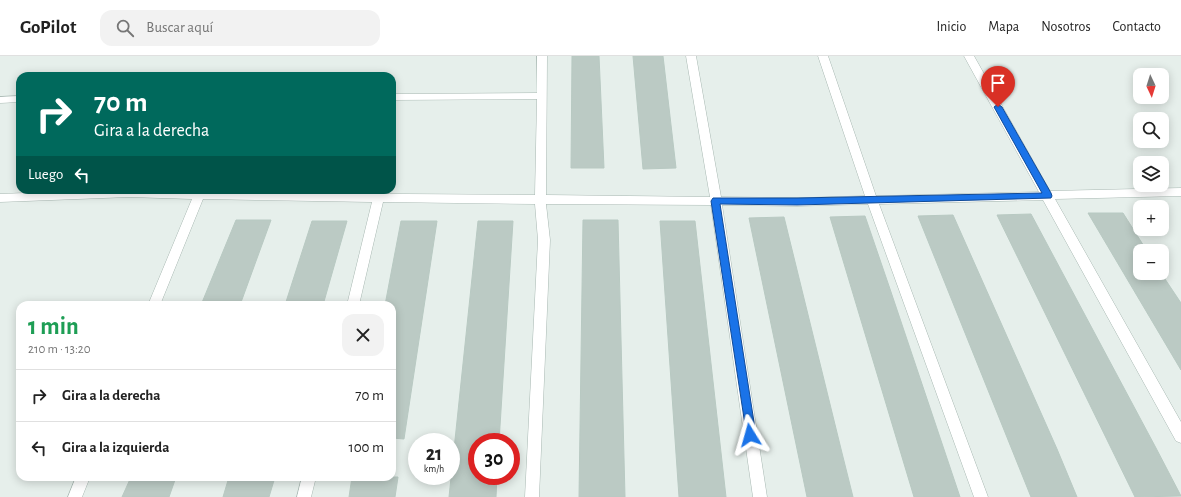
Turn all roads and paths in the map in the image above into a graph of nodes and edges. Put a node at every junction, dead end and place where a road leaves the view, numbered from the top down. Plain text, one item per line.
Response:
1 (542, 56) edge
2 (691, 56) edge
3 (823, 56) edge
4 (969, 56) edge
5 (396, 96) edge
6 (540, 96) junction
7 (16, 99) edge
8 (0, 100) edge
9 (1181, 192) edge
10 (103, 194) edge
11 (164, 194) edge
12 (199, 195) junction
13 (1048, 196) junction
14 (0, 198) edge
15 (380, 198) junction
16 (540, 199) junction
17 (872, 200) junction
18 (716, 201) junction
19 (156, 301) edge
20 (354, 301) edge
21 (1181, 436) edge
22 (81, 481) edge
23 (308, 481) edge
24 (75, 497) edge
25 (304, 497) edge
26 (532, 497) edge
27 (760, 497) edge
28 (981, 497) edge

1 - 6 street
2 - 18 street
3 - 17 street
4 - 13 street
5 - 6 street
6 - 16 street
7 - 8 street
9 - 13 street
10 - 14 street
11 - 12 street
12 - 15 street
12 - 19 street
13 - 17 street
13 - 21 street
15 - 16 street
15 - 20 street
16 - 18 street
16 - 26 street
17 - 18 street
17 - 28 street
18 - 27 street
22 - 24 street
23 - 25 street

